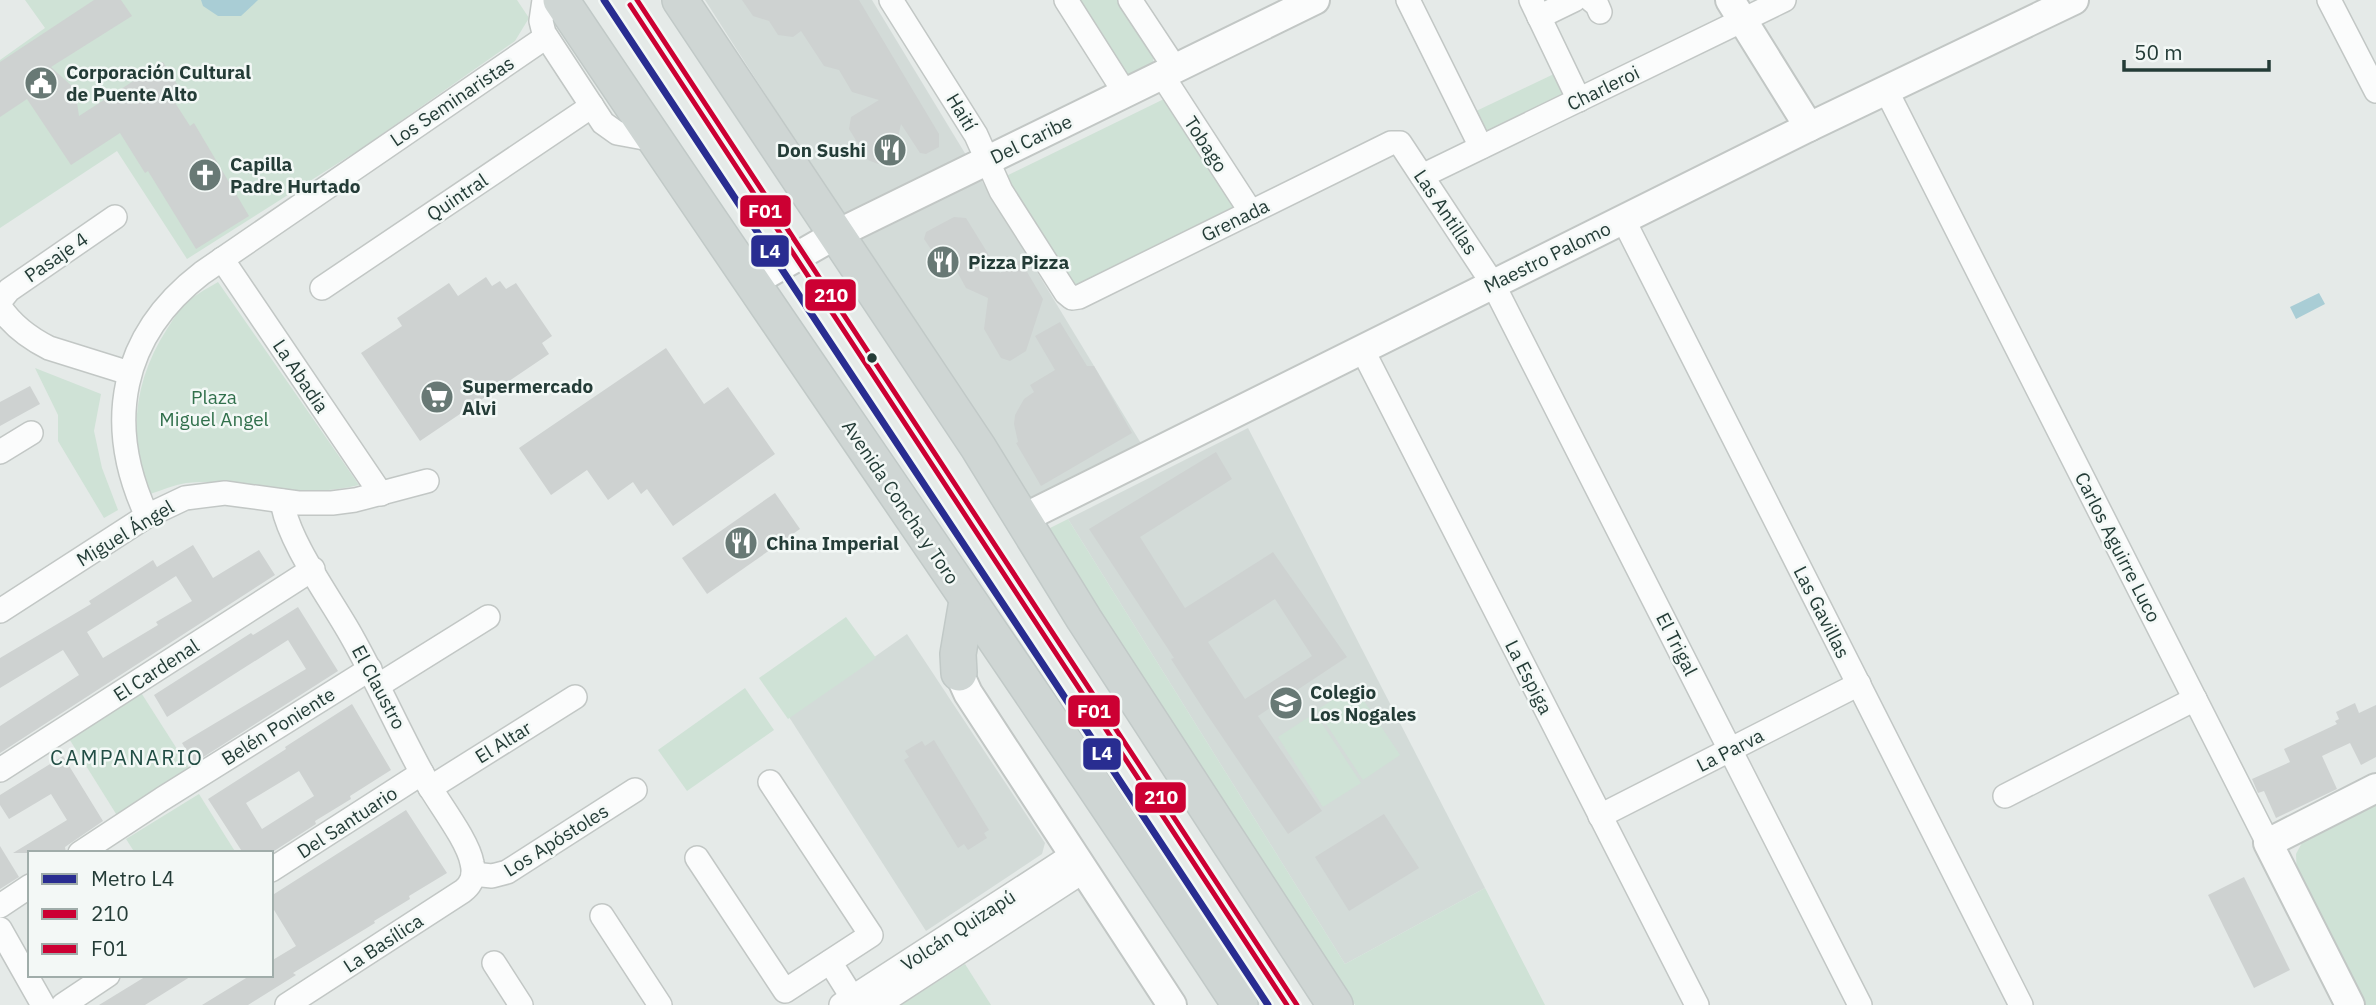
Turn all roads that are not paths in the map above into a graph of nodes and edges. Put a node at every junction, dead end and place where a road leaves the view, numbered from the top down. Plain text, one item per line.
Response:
1 (544, 0) edge
2 (561, 0) edge
3 (680, 0) edge
4 (891, 0) edge
5 (1066, 0) edge
6 (1130, 0) edge
7 (1315, 0) edge
8 (1408, 0) edge
9 (1574, 0) edge
10 (1784, 0) edge
11 (2074, 0) edge
12 (2329, 0) edge
13 (1535, 8) edge
14 (1736, 10) edge
15 (546, 37) junction
16 (1168, 72) junction
17 (1886, 90) junction
18 (2376, 91) edge
19 (1125, 93) junction
20 (1579, 100) junction
21 (592, 106) junction
22 (1809, 127) junction
23 (655, 141) junction
24 (1397, 142) joint
25 (1481, 147) junction
26 (986, 161) junction
27 (1422, 176) junction
28 (1251, 212) junction
29 (115, 217) dead end
30 (1623, 219) junction
31 (835, 235) junction
32 (222, 259) junction
33 (751, 283) junction
34 (1493, 284) junction
35 (322, 288) dead end
36 (1072, 298) joint
37 (0, 301) edge
38 (0, 307) edge
39 (1362, 349) junction
40 (130, 373) junction
41 (31, 433) dead end
42 (0, 452) edge
43 (427, 481) dead end
44 (381, 494) junction
45 (282, 500) junction
46 (147, 516) junction
47 (1022, 519) junction
48 (313, 569) junction
49 (967, 601) junction
50 (0, 611) edge
51 (488, 617) dead end
52 (959, 673) joint
53 (374, 677) junction
54 (1859, 684) junction
55 (575, 697) dead end
56 (2195, 699) junction
57 (1730, 750) junction
58 (0, 771) edge
59 (426, 781) junction
60 (770, 782) dead end
61 (2376, 788) edge
62 (635, 790) dead end
63 (2005, 796) dead end
64 (1600, 816) junction
65 (2268, 843) junction
66 (83, 851) edge
67 (697, 858) dead end
68 (1079, 862) junction
69 (273, 869) edge
70 (473, 874) junction
71 (28, 887) edge
72 (0, 906) edge
73 (602, 916) dead end
74 (0, 929) edge
75 (830, 962) junction
76 (494, 963) dead end
77 (105, 977) edge
78 (850, 1003) edge
79 (43, 1005) edge
80 (63, 1005) edge
81 (287, 1005) edge
82 (521, 1005) edge
83 (660, 1005) edge
84 (878, 1005) edge
85 (1172, 1005) edge
86 (1240, 1005) edge
87 (1335, 1005) edge
88 (1697, 1005) edge
89 (1860, 1005) edge
90 (2021, 1005) edge
91 (2350, 1005) edge

1 - 15 street
2 - 23 main road, Avenida Concha y Toro
3 - 31 main road
4 - 26 street, Haití
5 - 19 street
6 - 16 street, Tobago
7 - 16 street, Del Caribe
8 - 25 street
9 - 13 street
10 - 14 street, Charleroi
11 - 17 street, Maestro Palomo
12 - 18 street
13 - 20 street
14 - 20 street, Charleroi
14 - 22 street
15 - 21 street
15 - 32 street, Los Seminaristas
16 - 19 street, Del Caribe
16 - 28 street, Tobago
17 - 22 street, Maestro Palomo
17 - 56 street, Carlos Aguirre Luco
19 - 26 street, Del Caribe
20 - 25 street, Charleroi
21 - 23 street
21 - 35 street, Quintral
22 - 30 street, Maestro Palomo
23 - 33 main road, Avenida Concha y Toro
24 - 27 street, Las Antillas
24 - 28 street, Grenada
25 - 27 street, Charleroi
26 - 31 street, Del Caribe
26 - 36 street, Haití
27 - 34 street, Las Antillas
28 - 36 street, Grenada
29 - 37 street, Pasaje 4
30 - 34 street, Maestro Palomo
30 - 54 street, Las Gavillas
31 - 33 street, Del Caribe
31 - 47 main road
32 - 40 street, Los Seminaristas
32 - 44 street, La Abadia
33 - 49 main road, Avenida Concha y Toro
34 - 39 street, Maestro Palomo
34 - 57 street, El Trigal
38 - 40 street
39 - 47 street, Maestro Palomo
39 - 64 street, La Espiga
40 - 46 street, Los Seminaristas
41 - 42 street
43 - 44 street, Miguel Ángel
44 - 45 street, Miguel Ángel
45 - 46 street, Miguel Ángel
45 - 48 street, El Claustro
46 - 50 street, Miguel Ángel
47 - 87 main road
48 - 53 street, El Claustro
48 - 58 street, El Cardenal
49 - 52 main road
49 - 86 main road, Avenida Concha y Toro
51 - 53 street, Belén Poniente
52 - 68 street
53 - 59 street, El Claustro
53 - 66 street, Belén Poniente
54 - 57 street, La Parva
54 - 90 street, Las Gavillas
55 - 59 street, El Altar
56 - 63 street
56 - 65 street, Carlos Aguirre Luco
57 - 64 street, La Parva
57 - 89 street, El Trigal
59 - 69 street, Del Santuario
59 - 70 street, El Claustro
60 - 75 street
61 - 65 street
62 - 70 street, Los Apóstoles
64 - 88 street, La Espiga
65 - 91 street, Carlos Aguirre Luco
67 - 75 street
68 - 78 street, Volcán Quizapú
68 - 84 street, Volcán Quizapú
68 - 85 street
70 - 81 street, La Basílica
71 - 72 street
73 - 83 street
74 - 79 street
75 - 78 street
76 - 82 street
77 - 80 street

